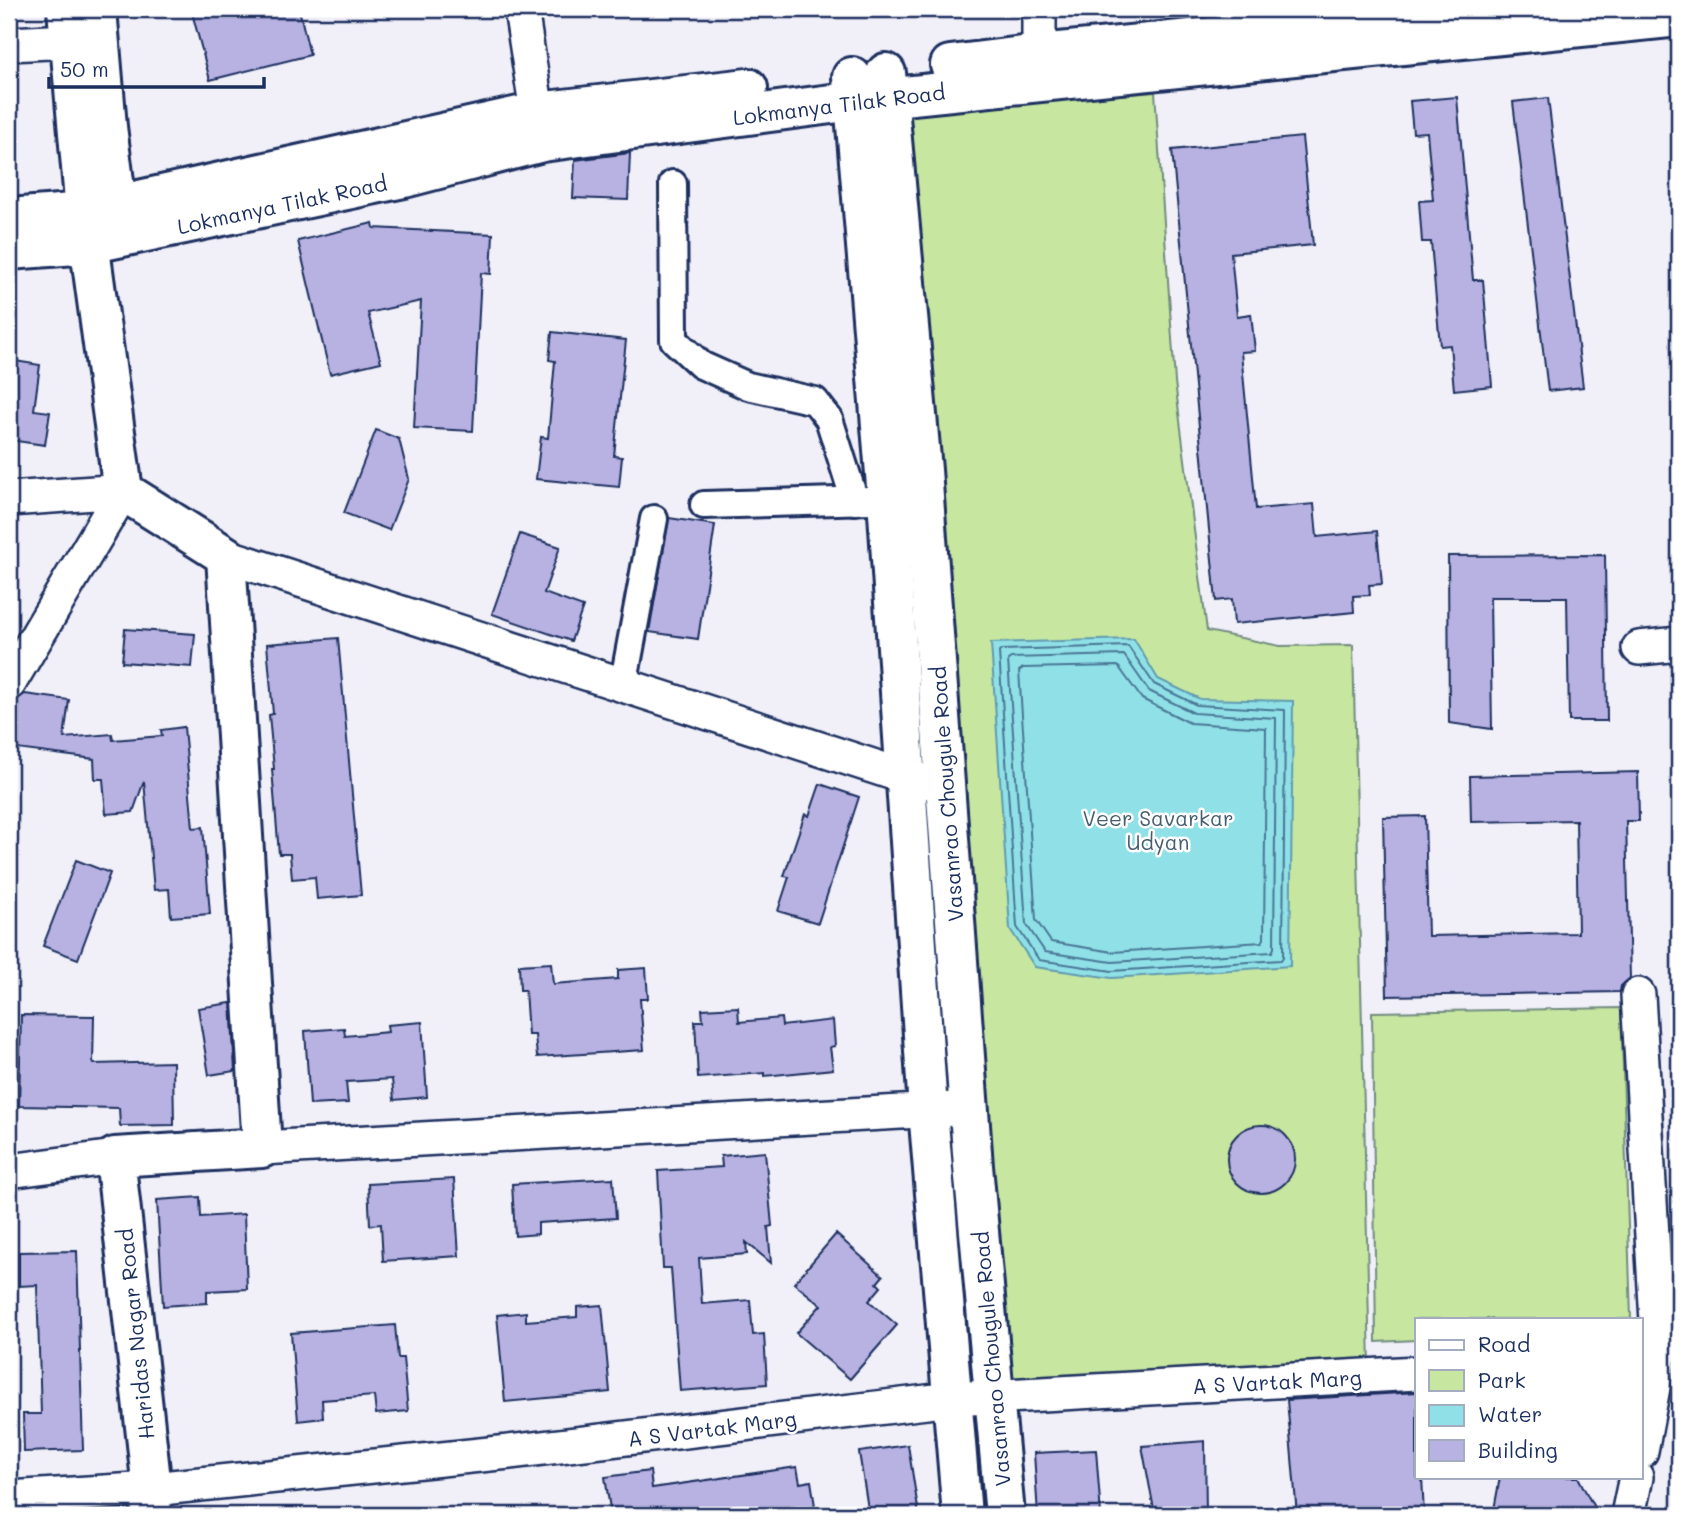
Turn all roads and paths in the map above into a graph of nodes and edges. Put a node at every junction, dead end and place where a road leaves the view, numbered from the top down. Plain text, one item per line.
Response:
1 (97, 9) edge
2 (521, 9) edge
3 (1040, 9) edge
4 (1472, 10) edge
5 (1679, 17) edge
6 (68, 25) edge
7 (9, 44) edge
8 (1039, 54) junction
9 (870, 87) junction
10 (539, 127) junction
11 (673, 184) dead end
12 (9, 218) edge
13 (97, 221) junction
14 (9, 250) edge
15 (122, 491) junction
16 (9, 499) edge
17 (871, 500) junction
18 (704, 505) dead end
19 (654, 519) dead end
20 (226, 556) junction
21 (1679, 644) edge
22 (1639, 648) dead end
23 (9, 683) edge
24 (623, 686) junction
25 (906, 776) junction
26 (946, 786) junction
27 (1638, 995) dead end
28 (969, 1108) junction
29 (928, 1110) junction
30 (261, 1147) junction
31 (115, 1157) junction
32 (9, 1171) edge
33 (1660, 1356) edge
34 (1415, 1373) edge
35 (994, 1397) junction
36 (952, 1399) junction
37 (1642, 1446) edge
38 (1636, 1478) edge
39 (9, 1498) edge
40 (153, 1508) edge
41 (962, 1515) edge
42 (1005, 1515) edge
43 (1628, 1515) edge

1 - 13 street
2 - 10 street
3 - 8 street
4 - 8 street, Lokmanya Tilak Road
5 - 9 street, Lokmanya Tilak Road
6 - 7 street
6 - 13 street
8 - 9 street, Lokmanya Tilak Road
9 - 10 street, Lokmanya Tilak Road
9 - 17 street, Vasanrao Chougule Road
9 - 26 street, Vasanrao Chougule Road
10 - 13 street, Lokmanya Tilak Road
11 - 17 street
12 - 13 street, Lokmanya Tilak Road
13 - 14 street, Lokmanya Tilak Road
13 - 15 street
15 - 16 street
15 - 20 street
15 - 23 street
17 - 18 street
17 - 25 street, Vasanrao Chougule Road
19 - 24 street
20 - 24 street
20 - 30 street
21 - 22 street
24 - 25 street
25 - 26 street
25 - 29 street, Vasanrao Chougule Road
26 - 28 street, Vasanrao Chougule Road
27 - 33 street
28 - 29 street
28 - 35 street, Vasanrao Chougule Road
29 - 30 street
29 - 36 street, Vasanrao Chougule Road
30 - 31 street
31 - 32 street
31 - 40 street, Haridas Nagar Road
33 - 37 street
34 - 35 street, A S Vartak Marg
35 - 36 street, A S Vartak Marg
35 - 42 street, Vasanrao Chougule Road
36 - 40 street, A S Vartak Marg
36 - 41 street, Vasanrao Chougule Road
38 - 43 street
39 - 40 street, A S Vartak Marg

